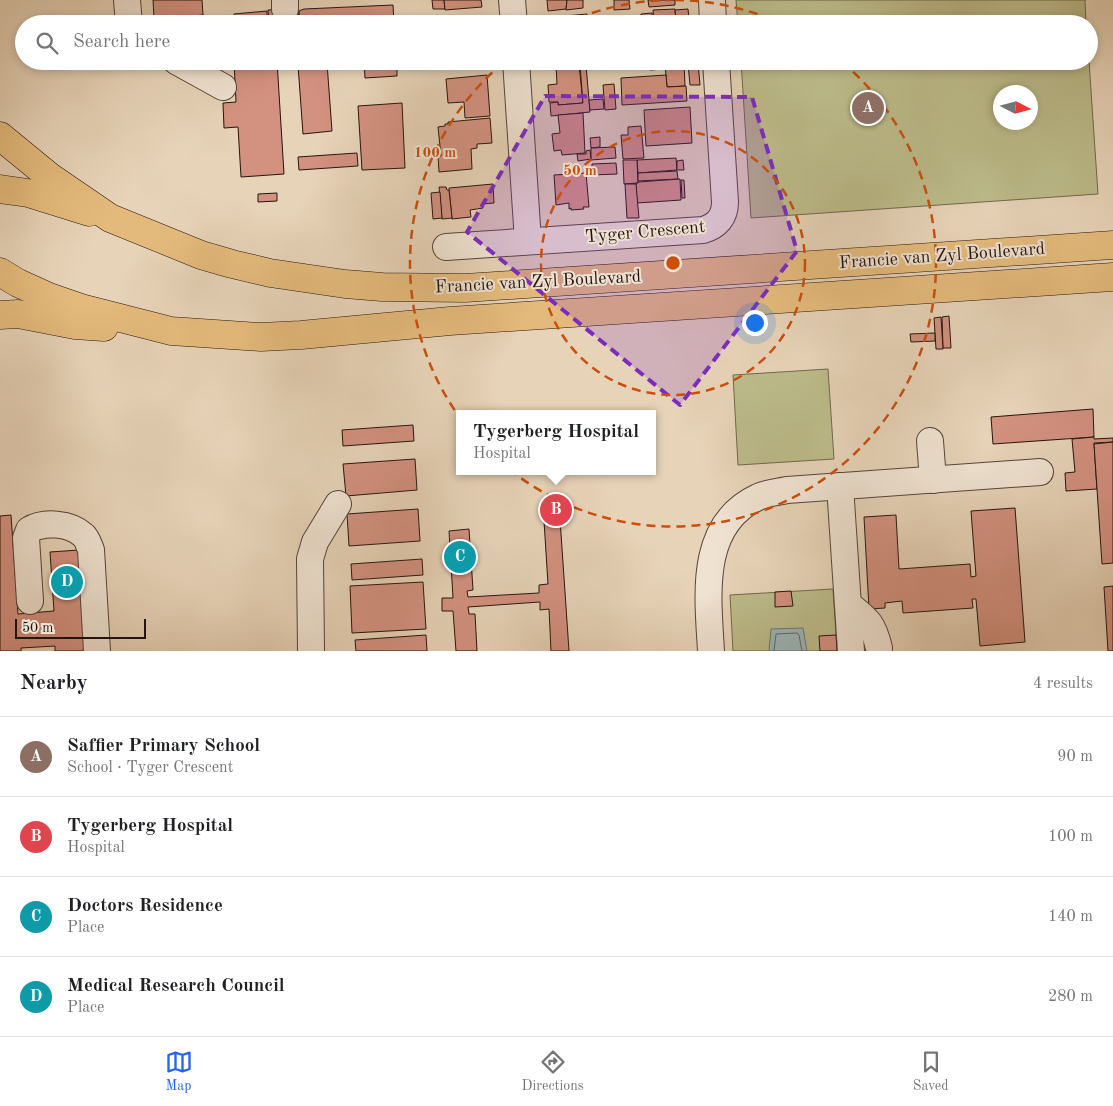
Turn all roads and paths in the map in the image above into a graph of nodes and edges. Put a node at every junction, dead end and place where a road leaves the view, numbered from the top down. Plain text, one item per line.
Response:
1 (127, 0) edge
2 (512, 0) edge
3 (712, 0) edge
4 (128, 15) edge
5 (513, 15) edge
6 (713, 15) edge
7 (192, 70) edge
8 (517, 70) edge
9 (717, 70) edge
10 (222, 87) dead end
11 (0, 136) edge
12 (0, 189) edge
13 (110, 218) junction
14 (528, 241) junction
15 (1113, 245) edge
16 (446, 247) dead end
17 (0, 272) edge
18 (1113, 277) edge
19 (0, 315) edge
20 (171, 331) junction
21 (930, 442) dead end
22 (1040, 472) dead end
23 (933, 480) junction
24 (840, 486) junction
25 (338, 504) dead end
26 (30, 601) dead end
27 (848, 604) junction
28 (879, 648) dead end
29 (97, 651) edge
30 (311, 651) edge
31 (711, 651) edge
32 (851, 651) edge

1 - 4 street
2 - 5 street
3 - 6 street
7 - 10 street
8 - 14 street
9 - 14 street, Tyger Crescent
11 - 13 main road, Francie van Zyl Boulevard
12 - 13 main road
13 - 15 main road, Francie van Zyl Boulevard
14 - 16 street, Tyger Crescent
17 - 20 main road, Francie van Zyl Boulevard
18 - 20 main road, Francie van Zyl Boulevard
19 - 20 main road
21 - 23 street
22 - 23 street
23 - 24 street
24 - 27 street
24 - 31 street
25 - 30 street
26 - 29 street
27 - 28 street
27 - 32 street

